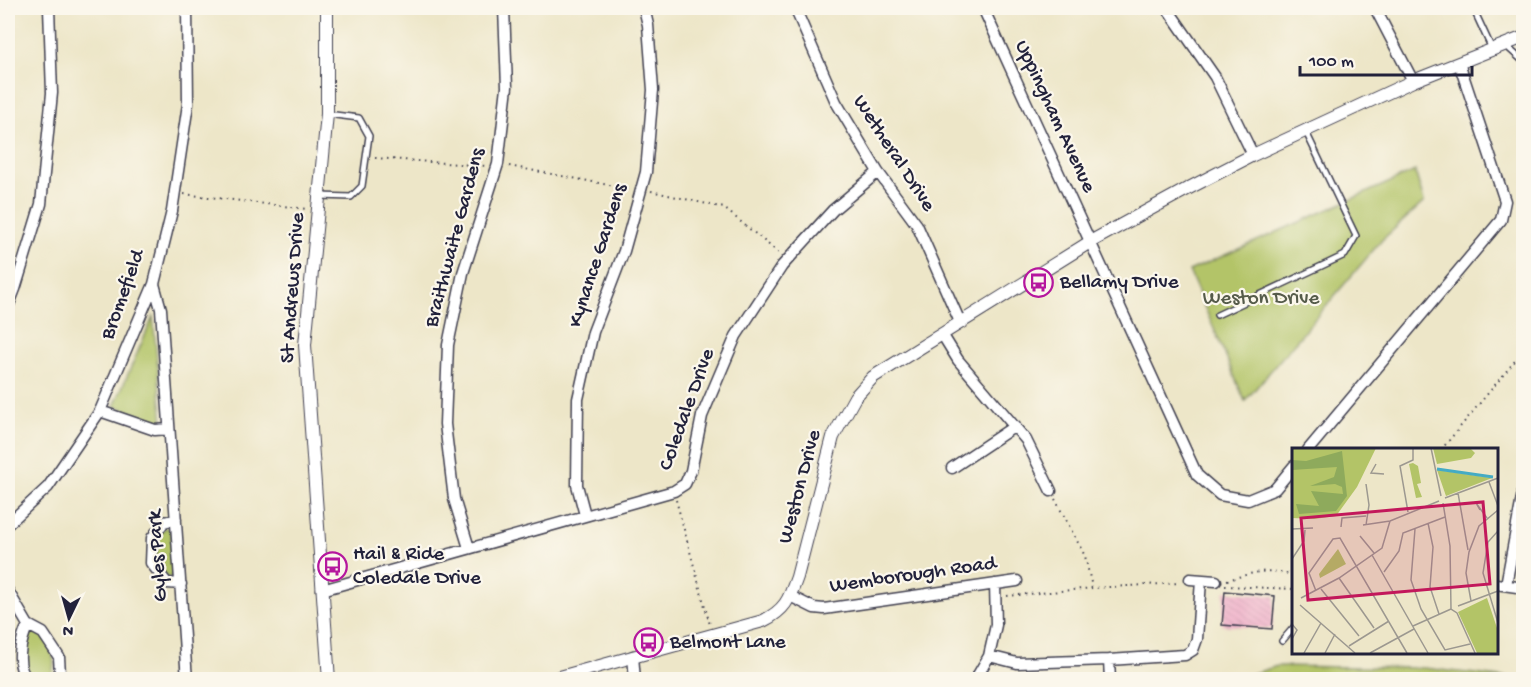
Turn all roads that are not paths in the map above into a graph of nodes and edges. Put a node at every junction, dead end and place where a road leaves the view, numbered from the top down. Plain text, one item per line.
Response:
1 (49, 8) edge
2 (187, 8) edge
3 (327, 8) edge
4 (504, 8) edge
5 (644, 8) edge
6 (795, 8) edge
7 (983, 8) edge
8 (1167, 8) edge
9 (1375, 8) edge
10 (1473, 8) edge
11 (1524, 37) edge
12 (1505, 45) junction
13 (1492, 49) junction
14 (1524, 62) edge
15 (1459, 63) junction
16 (1413, 81) junction
17 (327, 114) junction
18 (1305, 131) junction
19 (1254, 155) junction
20 (878, 172) junction
21 (320, 196) junction
22 (1090, 242) junction
23 (154, 284) junction
24 (8, 307) edge
25 (1217, 315) dead end
26 (960, 322) junction
27 (942, 334) junction
28 (99, 411) junction
29 (1015, 426) junction
30 (169, 429) junction
31 (1310, 448) edge
32 (952, 468) dead end
33 (1292, 468) edge
34 (1524, 487) edge
35 (1051, 491) road end
36 (585, 515) junction
37 (177, 519) junction
38 (8, 524) edge
39 (469, 548) junction
40 (1017, 581) dead end
41 (181, 584) junction
42 (995, 584) junction
43 (1218, 584) road end
44 (1501, 584) edge
45 (1524, 588) edge
46 (322, 590) junction
47 (8, 591) edge
48 (790, 596) junction
49 (28, 625) junction
50 (1292, 629) edge
51 (1282, 641) dead end
52 (633, 656) junction
53 (989, 656) junction
54 (1109, 660) junction
55 (28, 680) edge
56 (57, 680) edge
57 (187, 680) edge
58 (329, 680) edge
59 (549, 680) edge
60 (635, 680) edge
61 (975, 680) edge
62 (1110, 680) edge

1 - 24 street
2 - 23 street, Bromefield
3 - 17 street, St Andrews Drive
4 - 39 street, Braithwaite Gardens
5 - 36 street, Kynance Gardens
6 - 20 street, Wetheral Drive
7 - 22 street, Uppingham Avenue
8 - 19 street
9 - 16 street
10 - 13 lane
11 - 12 street, Weston Drive
12 - 13 street, Weston Drive
12 - 14 lane
13 - 15 street, Weston Drive
15 - 16 street, Weston Drive
15 - 31 street
16 - 18 street, Weston Drive
17 - 21 street, St Andrews Drive
17 - 21 lane
18 - 19 street, Weston Drive
18 - 25 lane
19 - 22 street, Weston Drive
20 - 26 street, Wetheral Drive
20 - 36 street, Coledale Drive
21 - 46 street, St Andrews Drive
22 - 26 street, Weston Drive
22 - 33 street
23 - 28 street, Bromefield
23 - 30 street, Gyles Park
26 - 27 street, Weston Drive
27 - 29 street
27 - 48 street, Weston Drive
28 - 30 street
28 - 38 street, Bromefield
29 - 32 street
29 - 35 street
30 - 37 street, Gyles Park
34 - 44 street
36 - 39 street, Coledale Drive
37 - 41 street, Gyles Park
37 - 41 street
39 - 46 street, Coledale Drive
40 - 42 street, Wemborough Road
41 - 57 street, Gyles Park
42 - 48 street, Wemborough Road
42 - 53 street
43 - 54 street
44 - 45 street
46 - 58 street, St Andrews Drive
47 - 49 street
48 - 52 street
49 - 55 street
49 - 56 street
50 - 51 lane
52 - 59 street
52 - 60 street
53 - 54 street
53 - 61 street
54 - 62 street

